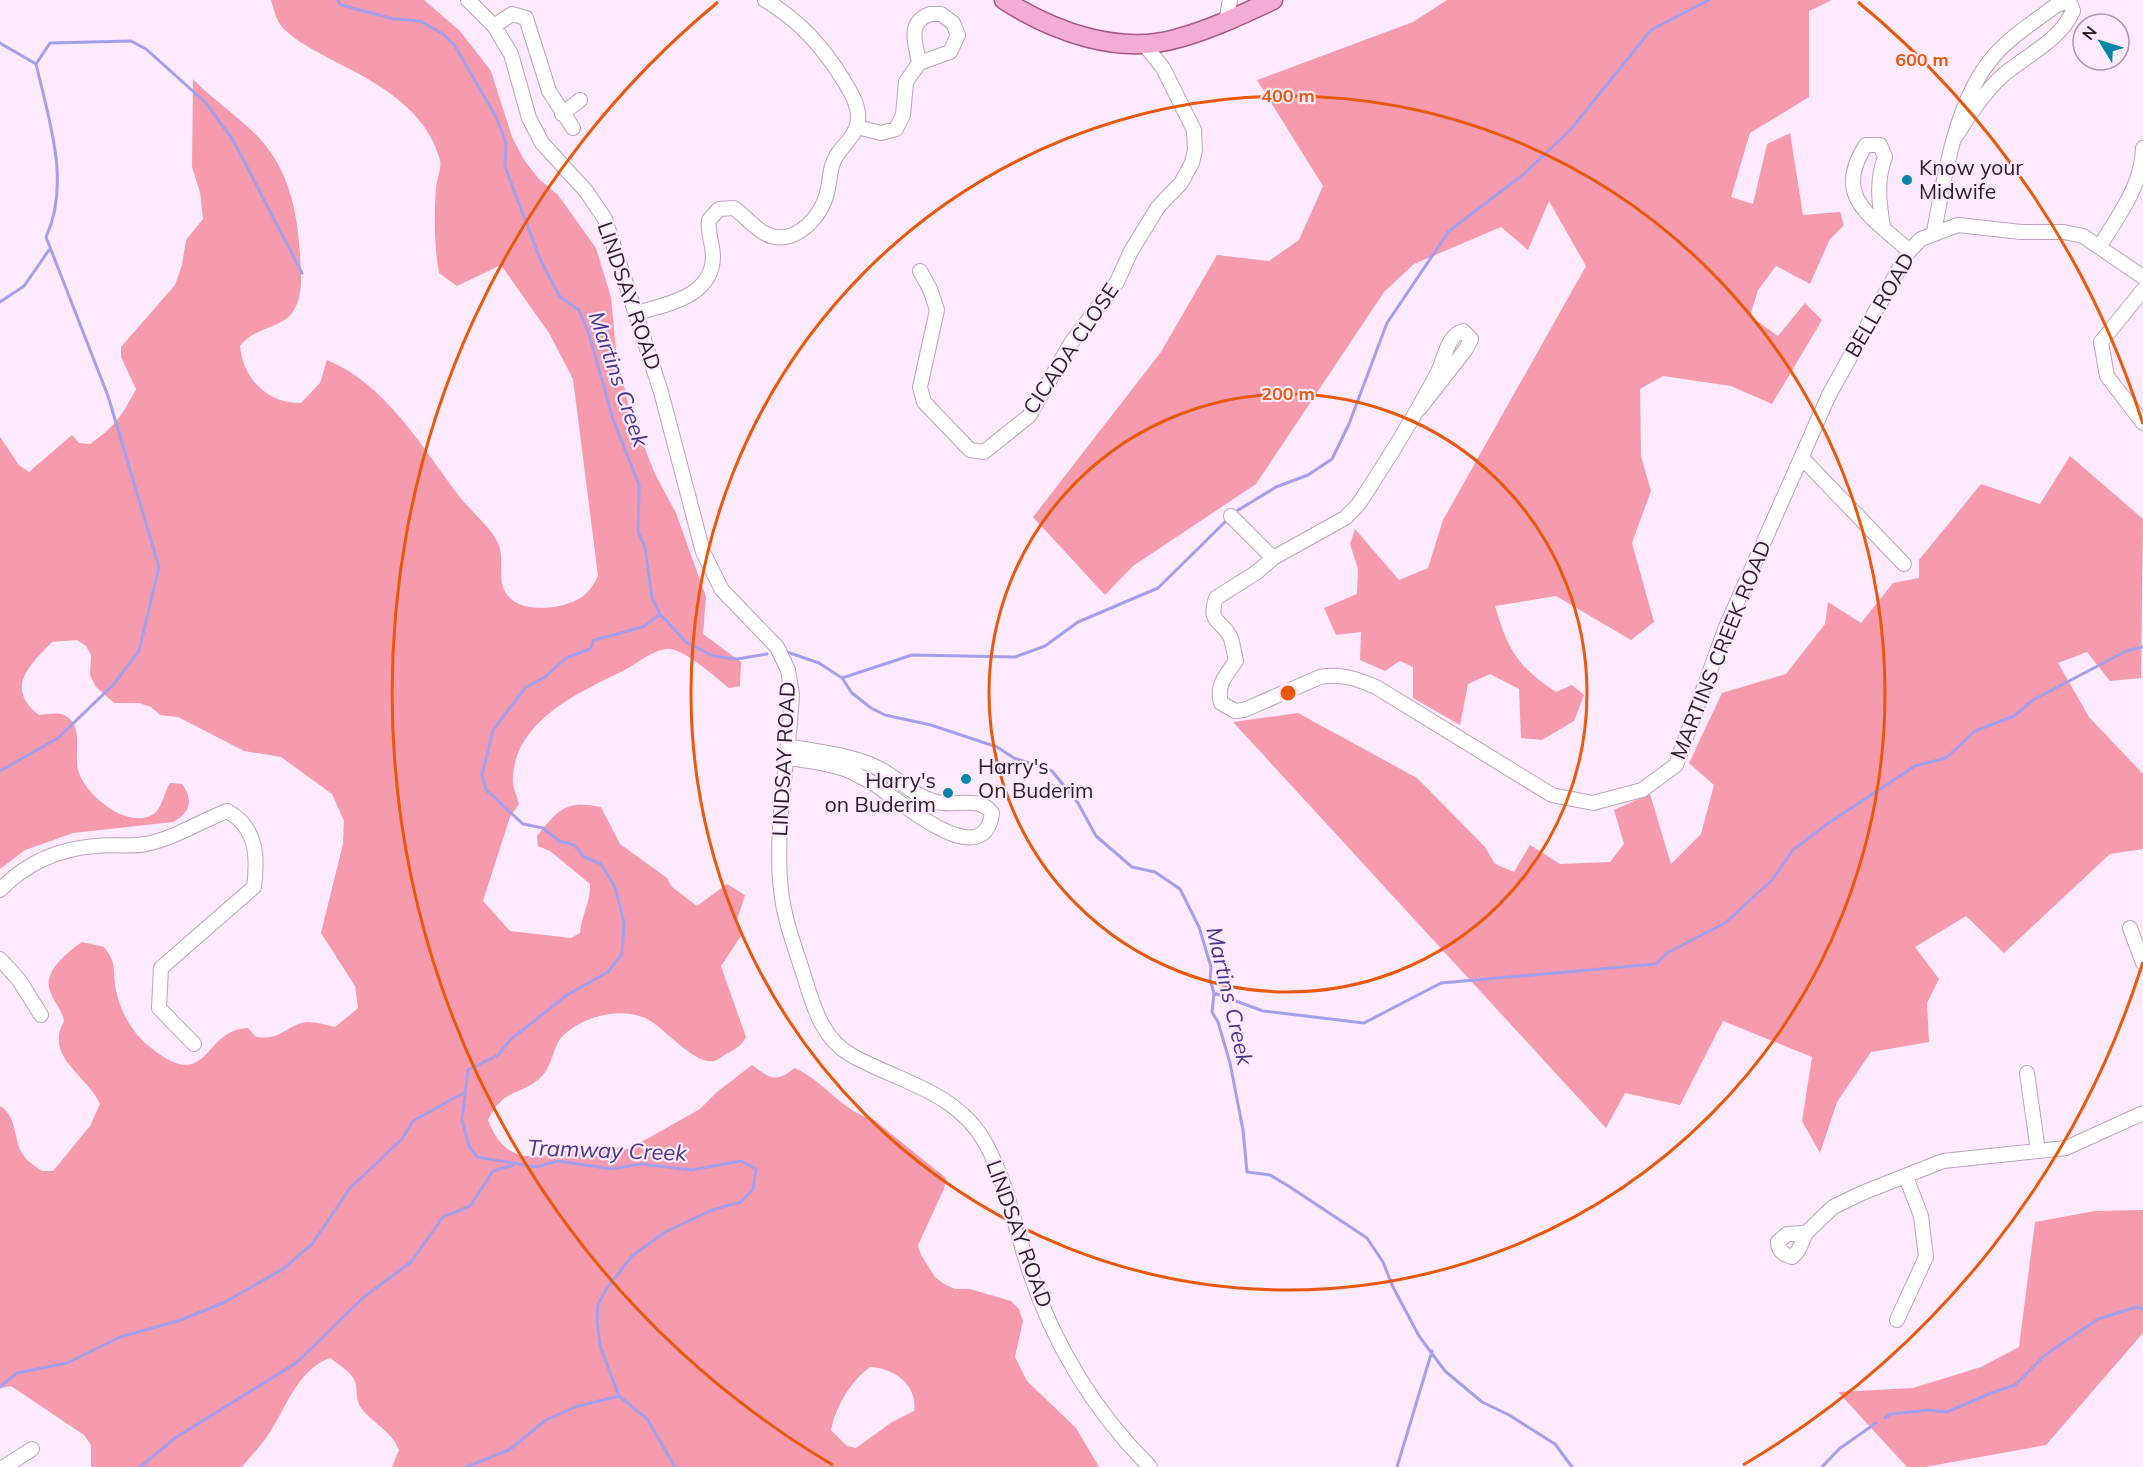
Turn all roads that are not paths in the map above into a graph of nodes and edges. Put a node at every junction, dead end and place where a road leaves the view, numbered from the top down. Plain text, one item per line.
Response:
1 (468, 0) edge
2 (765, 0) edge
3 (1004, 0) edge
4 (1230, 0) edge
5 (1265, 1) edge
6 (1226, 21) junction
7 (494, 26) junction
8 (1169, 41) junction
9 (1144, 44) junction
10 (919, 63) dead end
11 (1163, 68) junction
12 (580, 100) dead end
13 (562, 114) junction
14 (857, 127) junction
15 (573, 128) dead end
16 (1956, 136) junction
17 (2143, 148) edge
18 (1883, 227) junction
19 (1934, 232) junction
20 (2100, 246) junction
21 (1909, 250) junction
22 (920, 271) dead end
23 (2143, 277) edge
24 (2143, 290) edge
25 (637, 314) junction
26 (1420, 408) junction
27 (2143, 423) edge
28 (1802, 458) junction
29 (1231, 516) dead end
30 (1273, 558) junction
31 (1904, 564) dead end
32 (789, 752) junction
33 (0, 890) edge
34 (2130, 928) dead end
35 (0, 959) edge
36 (2143, 963) edge
37 (41, 1015) dead end
38 (194, 1044) dead end
39 (2027, 1072) dead end
40 (2143, 1113) edge
41 (2038, 1151) junction
42 (1906, 1177) junction
43 (1806, 1233) dead end
44 (1897, 1320) dead end
45 (32, 1449) dead end
46 (4, 1467) edge
47 (1150, 1467) edge

1 - 7 street, LINDSAY ROAD
2 - 14 street
3 - 9 main road
4 - 6 street
5 - 6 main road
6 - 8 main road
7 - 13 street
7 - 25 street, LINDSAY ROAD
8 - 9 main road
8 - 11 street
9 - 11 street, CICADA CLOSE
10 - 14 street
11 - 22 street, CICADA CLOSE
12 - 13 street
13 - 15 street
14 - 25 street
16 - 16 street
16 - 19 street
17 - 20 street
18 - 18 street
18 - 21 street
19 - 20 street, BELL ROAD
19 - 21 street, BELL ROAD
20 - 23 street, BELL ROAD
21 - 28 street, BELL ROAD
24 - 27 street
25 - 32 street, LINDSAY ROAD
26 - 26 street, MARTINS CREEK ROAD
26 - 30 street, MARTINS CREEK ROAD
28 - 30 street, MARTINS CREEK ROAD
28 - 31 street
29 - 30 street
32 - 32 street
32 - 47 street, LINDSAY ROAD
33 - 38 street
34 - 36 street
35 - 37 street
39 - 41 street
40 - 41 street
41 - 42 street
42 - 43 street
42 - 44 street
45 - 46 street

